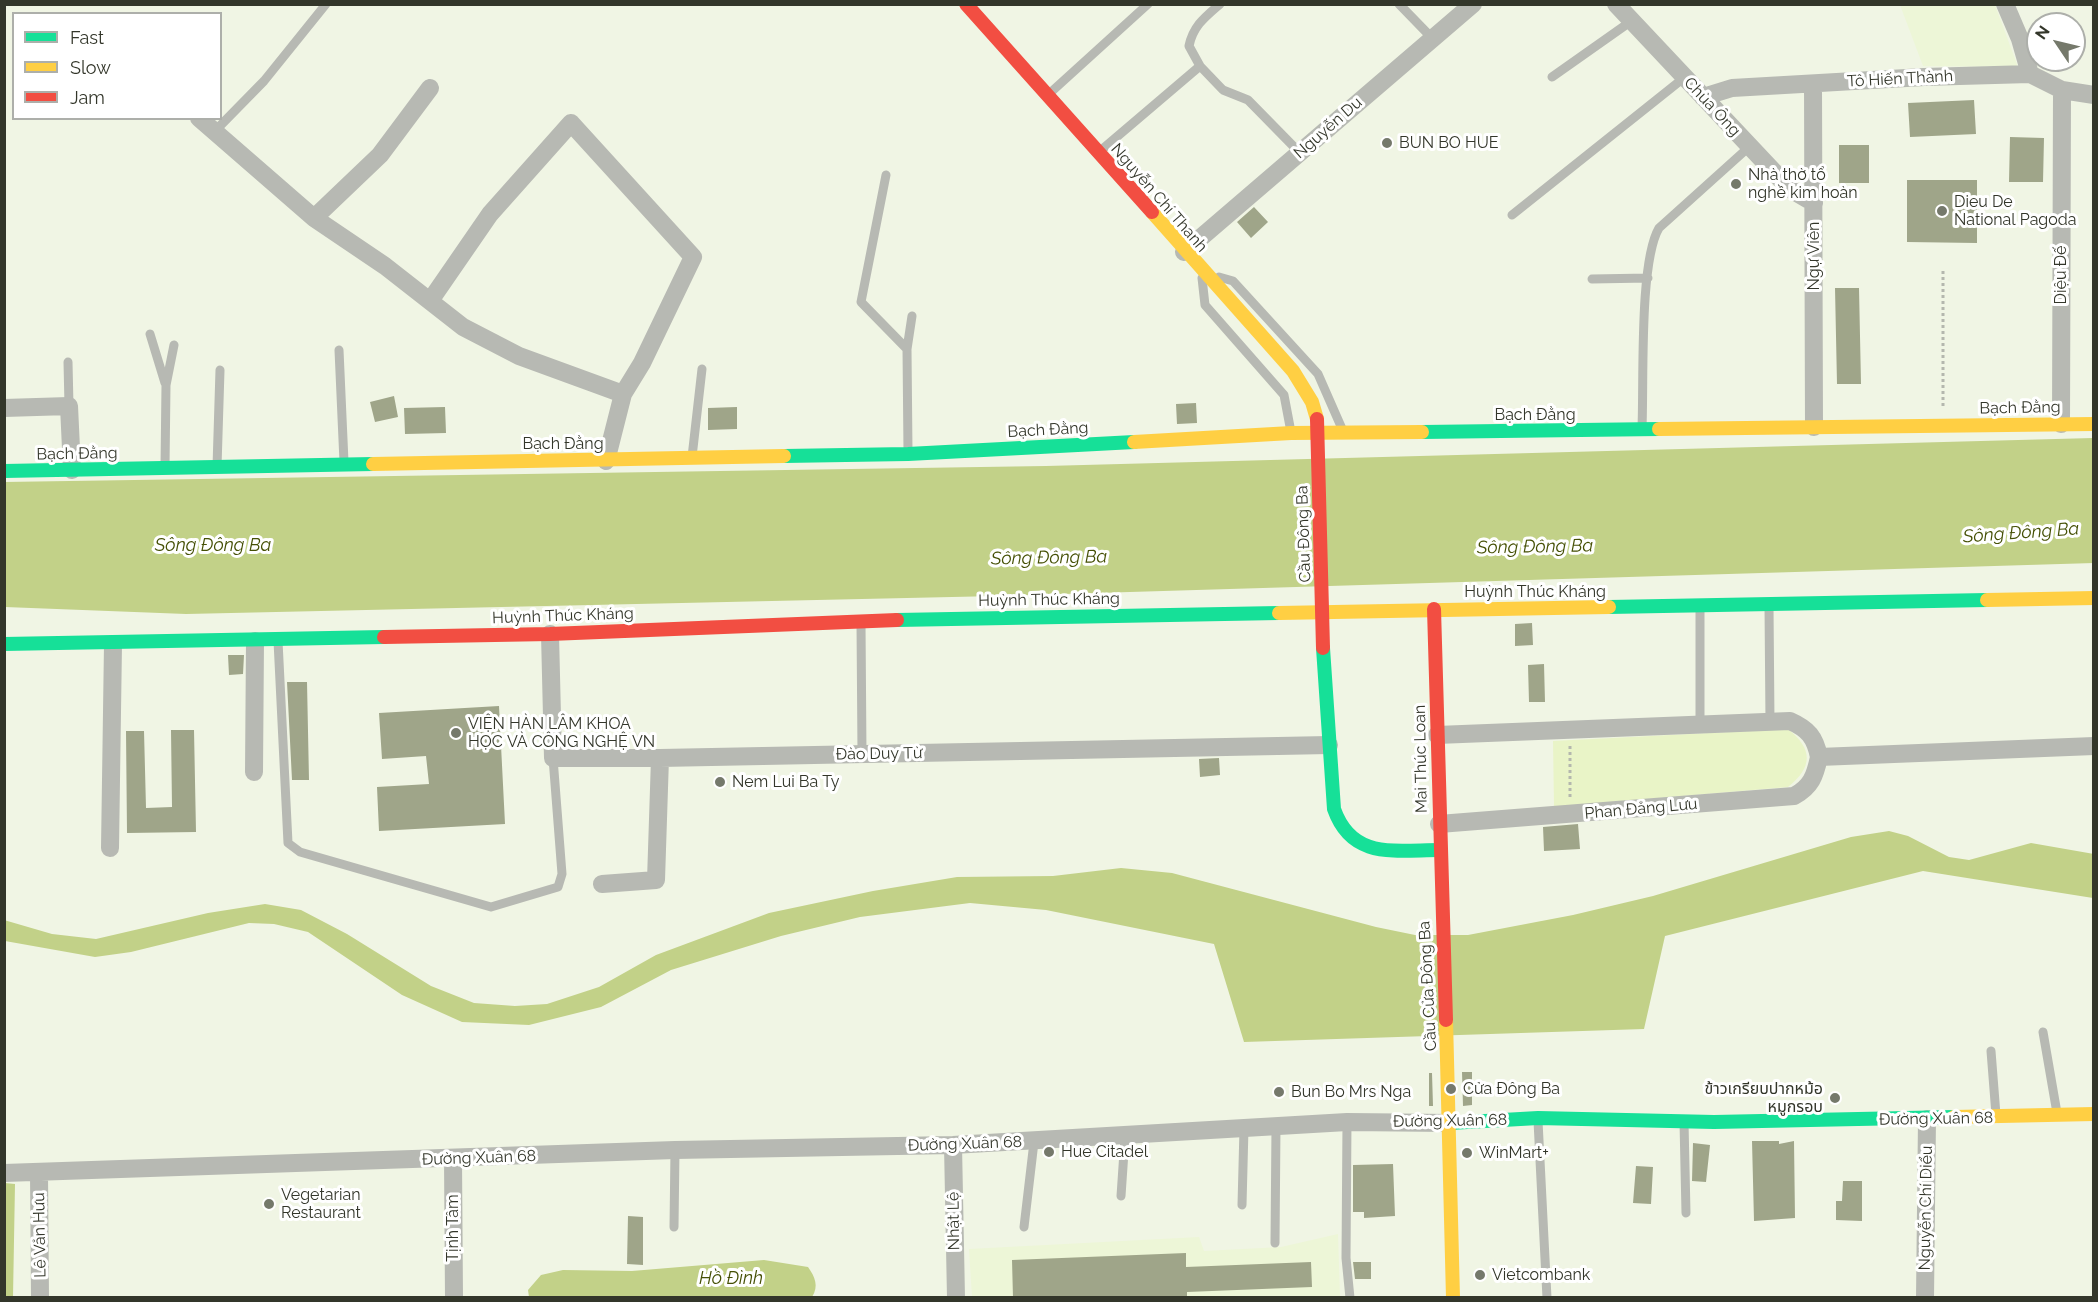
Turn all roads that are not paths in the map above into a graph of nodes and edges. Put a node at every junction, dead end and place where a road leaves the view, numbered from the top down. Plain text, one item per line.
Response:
1 (326, 4) edge
2 (966, 4) edge
3 (1148, 4) edge
4 (1220, 4) edge
5 (1399, 4) edge
6 (1473, 4) edge
7 (2005, 4) edge
8 (1624, 10) edge
9 (1433, 39) junction
10 (1200, 66) junction
11 (2030, 74) junction
12 (1552, 77) dead end
13 (1684, 77) junction
14 (1813, 85) junction
15 (430, 88) dead end
16 (2062, 90) junction
17 (2094, 95) edge
18 (1047, 96) junction
19 (1704, 97) junction
20 (201, 120) edge
21 (213, 132) junction
22 (1749, 147) junction
23 (1300, 153) junction
24 (1097, 154) junction
25 (886, 176) dead end
26 (1814, 203) junction
27 (1512, 215) dead end
28 (314, 218) junction
29 (1184, 252) junction
30 (1201, 271) junction
31 (1648, 278) junction
32 (1592, 279) dead end
33 (430, 301) junction
34 (912, 316) dead end
35 (150, 334) dead end
36 (174, 345) dead end
37 (907, 349) junction
38 (339, 350) dead end
39 (68, 362) dead end
40 (702, 369) dead end
41 (220, 370) dead end
42 (166, 385) junction
43 (623, 394) junction
44 (69, 406) junction
45 (4, 408) edge
46 (1317, 419) joint
47 (2061, 424) junction
48 (2094, 424) edge
49 (1814, 428) junction
50 (1642, 431) junction
51 (1291, 433) junction
52 (1344, 433) junction
53 (908, 454) junction
54 (606, 460) junction
55 (691, 460) junction
56 (344, 465) junction
57 (217, 467) junction
58 (165, 469) junction
59 (72, 470) junction
60 (4, 471) edge
61 (2094, 598) edge
62 (1769, 606) junction
63 (1700, 607) junction
64 (1434, 609) junction
65 (861, 621) junction
66 (550, 634) junction
67 (278, 640) junction
68 (255, 641) junction
69 (4, 644) edge
70 (113, 644) junction
71 (1770, 722) junction
72 (1700, 724) junction
73 (1437, 735) junction
74 (1329, 745) junction
75 (2094, 746) edge
76 (862, 754) junction
77 (1819, 757) junction
78 (554, 758) junction
79 (660, 758) junction
80 (254, 772) dead end
81 (1439, 824) junction
82 (110, 848) dead end
83 (1440, 850) junction
84 (602, 884) dead end
85 (1440, 909) joint
86 (2043, 1032) dead end
87 (1991, 1051) dead end
88 (2094, 1114) edge
89 (2058, 1116) junction
90 (1538, 1118) junction
91 (1997, 1118) junction
92 (1927, 1119) junction
93 (1347, 1122) junction
94 (1684, 1122) junction
95 (1450, 1123) junction
96 (1276, 1126) junction
97 (1244, 1128) junction
98 (1125, 1137) junction
99 (1034, 1142) junction
100 (953, 1145) junction
101 (675, 1150) junction
102 (453, 1159) junction
103 (10, 1173) edge
104 (39, 1173) junction
105 (1121, 1196) dead end
106 (1242, 1205) dead end
107 (1686, 1213) dead end
108 (674, 1227) dead end
109 (1024, 1227) dead end
110 (1275, 1244) dead end
111 (40, 1298) edge
112 (454, 1298) edge
113 (956, 1298) edge
114 (1350, 1298) edge
115 (1453, 1298) edge
116 (1547, 1298) edge
117 (1925, 1298) edge

1 - 21 lane
2 - 18 street, Nguyễn Chí Thanh
3 - 18 lane
4 - 10 lane
5 - 9 lane
6 - 9 street, Nguyễn Du
7 - 11 street
8 - 12 lane
8 - 13 street, Chùa Ông
9 - 23 street, Nguyễn Du
10 - 23 lane
10 - 24 lane
11 - 14 street, Tô Hiến Thành
11 - 16 street, Tô Hiến Thành
13 - 19 street, Chùa Ông
13 - 27 lane
14 - 19 street, Tô Hiến Thành
14 - 26 street, Ngự Viên
15 - 28 street
16 - 17 street, Tô Hiến Thành
16 - 47 street, Diệu Đế
18 - 24 street, Nguyễn Chí Thanh
19 - 22 street, Chùa Ông
20 - 21 street
21 - 28 street
22 - 26 street, Chùa Ông
22 - 31 lane
23 - 29 street, Nguyễn Du
24 - 29 street, Nguyễn Chí Thanh
25 - 37 lane
26 - 49 street, Ngự Viên
28 - 33 street
29 - 30 street, Nguyễn Chí Thanh
30 - 46 street, Nguyễn Chí Thanh
30 - 51 lane
30 - 52 lane
31 - 32 lane
31 - 50 lane
33 - 43 street
33 - 43 street
34 - 37 lane
35 - 42 lane
36 - 42 lane
37 - 53 lane
38 - 56 lane
39 - 44 lane
40 - 55 lane
41 - 57 lane
42 - 58 lane
43 - 54 street
44 - 45 street
44 - 59 street
46 - 74 street, Cầu Đông Ba, bridge
47 - 48 street, Bạch Đằng
47 - 49 street, Bạch Đằng
49 - 50 street, Bạch Đằng
50 - 52 street, Bạch Đằng
51 - 52 street, Bạch Đằng
51 - 53 street, Bạch Đằng
53 - 55 street, Bạch Đằng
54 - 55 street, Bạch Đằng
54 - 56 street, Bạch Đằng
56 - 57 street, Bạch Đằng
57 - 58 street, Bạch Đằng
58 - 59 street, Bạch Đằng
59 - 60 street, Bạch Đằng
61 - 62 street, Huỳnh Thúc Kháng
62 - 63 street, Huỳnh Thúc Kháng
62 - 71 lane
63 - 64 street, Huỳnh Thúc Kháng
63 - 72 lane
64 - 65 street, Huỳnh Thúc Kháng
64 - 73 street, Mai Thúc Loan
65 - 66 street, Huỳnh Thúc Kháng
65 - 76 lane
66 - 67 street, Huỳnh Thúc Kháng
66 - 78 street
67 - 68 street, Huỳnh Thúc Kháng
67 - 78 lane
68 - 70 street, Huỳnh Thúc Kháng
68 - 80 street
69 - 70 street, Huỳnh Thúc Kháng
70 - 82 street
71 - 72 street
71 - 77 street
72 - 73 street
73 - 81 street, Mai Thúc Loan
74 - 76 street, Đào Duy Từ
74 - 83 street
75 - 77 street
76 - 79 street, Đào Duy Từ
77 - 81 street, Phan Đăng Lưu
78 - 79 street, Đào Duy Từ
79 - 84 street
81 - 83 street, Mai Thúc Loan
83 - 85 street, Mai Thúc Loan
85 - 95 street, Cầu Cửa Đông Ba
86 - 89 lane
87 - 91 lane
88 - 89 street, Đường Xuân 68
89 - 91 street, Đường Xuân 68
90 - 94 street, Đường Xuân 68
90 - 95 street, Đường Xuân 68
90 - 116 lane
91 - 92 street, Đường Xuân 68
92 - 94 street, Đường Xuân 68
92 - 117 street, Nguyễn Chí Diểu
93 - 95 street, Đường Xuân 68
93 - 96 street, Đường Xuân 68
93 - 114 lane
94 - 107 lane
95 - 115 street
96 - 97 street, Đường Xuân 68
96 - 110 lane
97 - 98 street, Đường Xuân 68
97 - 106 lane
98 - 99 street, Đường Xuân 68
98 - 105 lane
99 - 100 street, Đường Xuân 68
99 - 109 lane
100 - 101 street, Đường Xuân 68
100 - 113 street, Nhật Lệ
101 - 102 street, Đường Xuân 68
101 - 108 lane
102 - 104 street, Đường Xuân 68
102 - 112 street, Tịnh Tâm
103 - 104 street, Đường Xuân 68
104 - 111 street, Lê Văn Hưu

